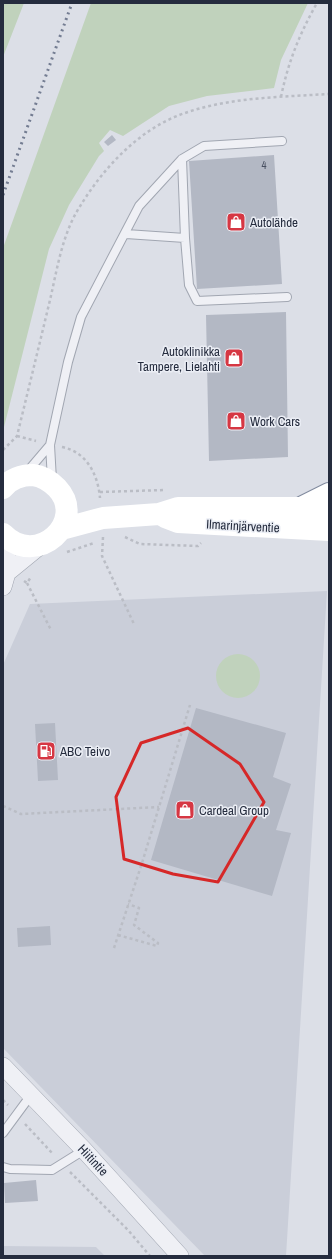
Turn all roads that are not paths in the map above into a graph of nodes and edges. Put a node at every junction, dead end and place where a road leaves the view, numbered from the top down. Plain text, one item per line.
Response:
1 (282, 141) dead end
2 (182, 159) junction
3 (126, 234) junction
4 (185, 238) junction
5 (287, 297) dead end
6 (50, 445) junction
7 (24, 476) junction
8 (52, 483) junction
9 (3, 488) edge
10 (329, 494) edge
11 (65, 501) junction
12 (303, 507) junction
13 (329, 508) edge
14 (159, 514) junction
15 (103, 518) junction
16 (62, 529) junction
17 (329, 530) edge
18 (5, 536) edge
19 (40, 546) junction
20 (5, 580) edge
21 (3, 1066) edge
22 (31, 1095) junction
23 (3, 1133) edge
24 (84, 1150) junction
25 (3, 1167) edge
26 (180, 1256) edge

1 - 2 lane
2 - 3 lane
2 - 4 lane
3 - 4 lane
3 - 6 lane
4 - 5 lane
6 - 7 lane
6 - 8 lane
7 - 8 main road
7 - 9 main road
8 - 11 main road
10 - 12 main road
11 - 15 main road, Ilmarinjärventie
11 - 16 main road
12 - 13 main road, Ilmarinjärventie
12 - 14 main road, Ilmarinjärventie
14 - 15 main road, Ilmarinjärventie
14 - 17 main road, Ilmarinjärventie
15 - 16 main road, Ilmarinjärventie
16 - 19 main road
18 - 19 main road
18 - 20 street
19 - 20 street
21 - 22 street, Hiitintie
22 - 23 lane
22 - 24 street, Hiitintie
24 - 25 lane
24 - 26 street, Hiitintie

